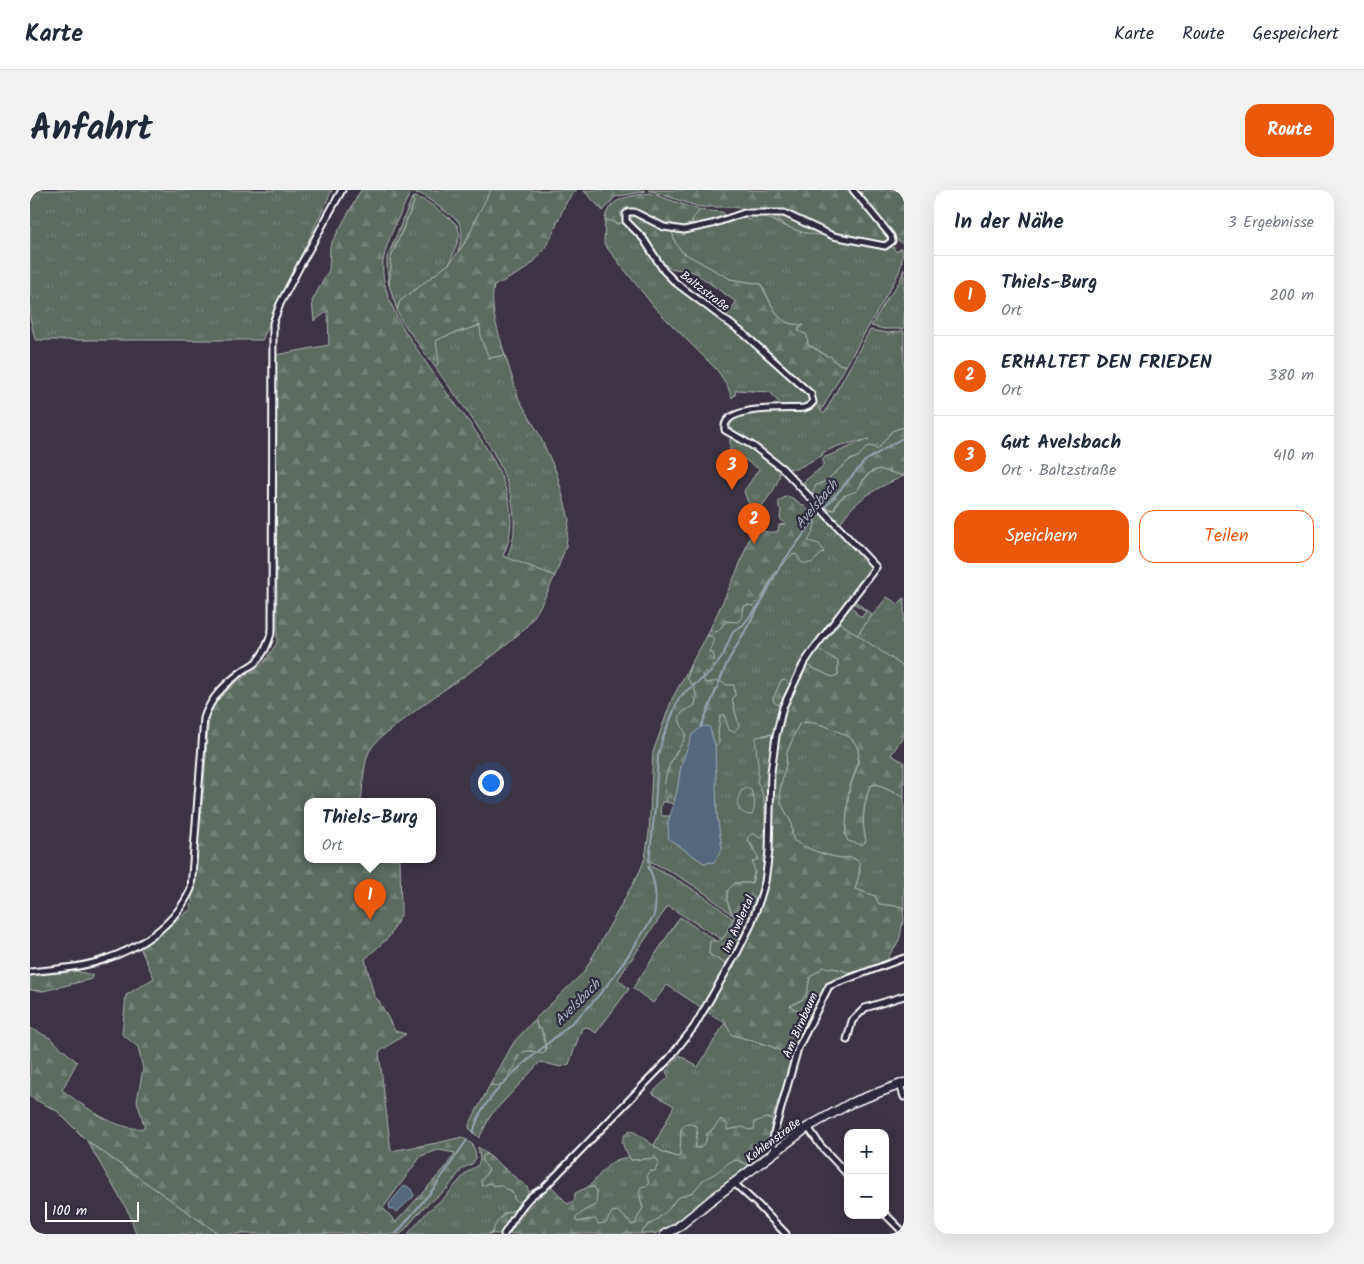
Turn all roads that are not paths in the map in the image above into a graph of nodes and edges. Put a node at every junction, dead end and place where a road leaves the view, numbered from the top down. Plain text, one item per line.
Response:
1 (342, 190) edge
2 (853, 190) edge
3 (876, 567) joint
4 (904, 958) edge
5 (30, 972) edge
6 (904, 996) edge
7 (847, 1040) dead end
8 (902, 1083) edge
9 (904, 1097) edge
10 (808, 1127) junction
11 (775, 1151) junction
12 (847, 1174) edge
13 (734, 1183) junction
14 (889, 1218) edge
15 (904, 1233) edge
16 (504, 1234) edge
17 (666, 1234) edge
18 (786, 1234) edge

1 - 5 street
2 - 3 street, Baltzstraße
3 - 16 street, Im Avelertal
4 - 11 street, Am Birnbaum
6 - 7 street
8 - 9 street
8 - 10 main road, Kohlenstraße
10 - 11 main road, Kohlenstraße
10 - 12 street
11 - 13 main road, Kohlenstraße
13 - 17 main road, Kohlenstraße
13 - 18 street
14 - 15 street

